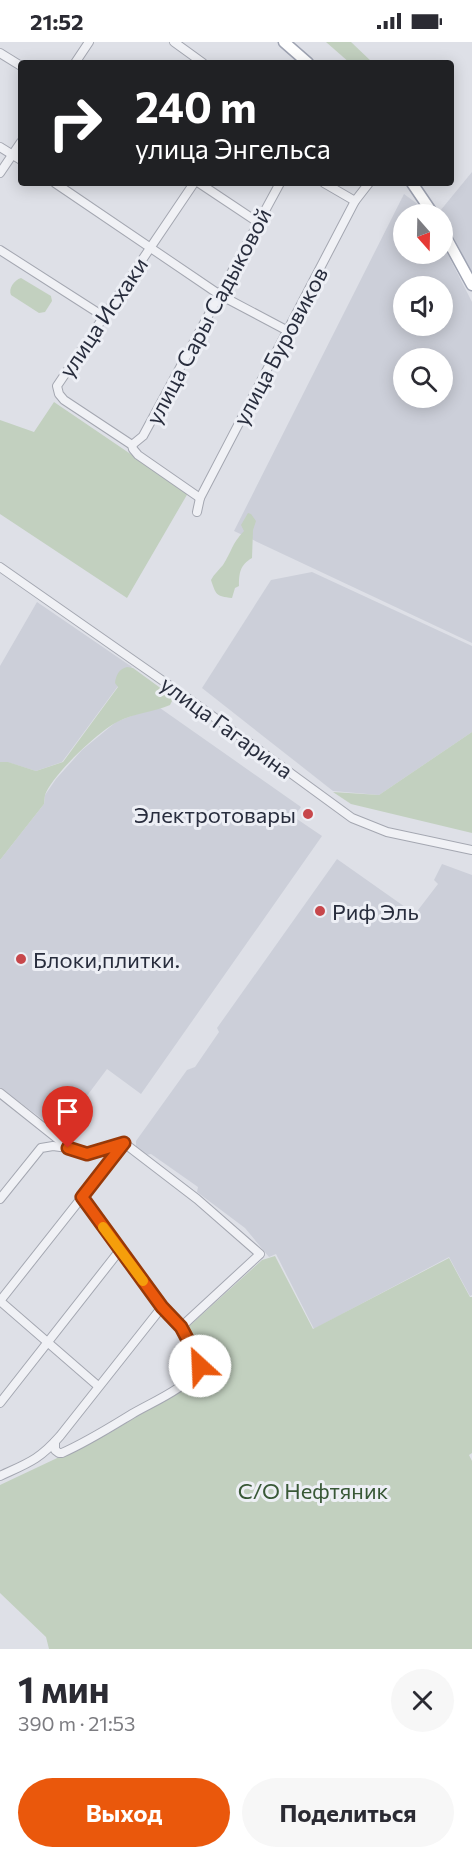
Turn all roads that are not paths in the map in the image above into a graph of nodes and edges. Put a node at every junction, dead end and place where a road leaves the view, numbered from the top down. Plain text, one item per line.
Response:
1 (89, 42) edge
2 (174, 42) edge
3 (284, 42) edge
4 (0, 53) edge
5 (77, 60) edge
6 (200, 60) edge
7 (305, 60) edge
8 (18, 64) edge
9 (18, 146) edge
10 (0, 147) edge
11 (13, 154) junction
12 (18, 158) edge
13 (0, 173) edge
14 (59, 186) edge
15 (192, 186) edge
16 (204, 186) edge
17 (278, 186) edge
18 (329, 186) edge
19 (367, 186) edge
20 (414, 186) edge
21 (356, 201) junction
22 (426, 204) edge
23 (259, 223) junction
24 (150, 247) junction
25 (0, 250) edge
26 (453, 250) edge
27 (472, 285) edge
28 (220, 295) junction
29 (103, 316) junction
30 (288, 331) junction
31 (132, 445) junction
32 (200, 498) junction
33 (197, 512) dead end
34 (0, 567) edge
35 (472, 850) edge
36 (0, 1093) edge
37 (124, 1143) junction
38 (68, 1148) junction
39 (82, 1197) junction
40 (0, 1199) edge
41 (120, 1250) junction
42 (0, 1301) edge
43 (162, 1307) junction
44 (181, 1327) junction
45 (48, 1341) junction
46 (98, 1386) junction
47 (0, 1403) edge
48 (55, 1442) junction
49 (0, 1476) edge

1 - 5 street
2 - 6 street
3 - 7 main road
4 - 8 street
9 - 11 street
10 - 11 street
11 - 12 street
11 - 13 street
14 - 24 street
15 - 24 street, улица Исхаки
16 - 23 street
17 - 23 street, улица Сары Садыковой
18 - 21 street
19 - 21 street, улица Буровиков
20 - 22 main road
21 - 30 street, улица Буровиков
23 - 28 street, улица Сары Садыковой
24 - 28 street
24 - 29 street, улица Исхаки
25 - 29 street
26 - 27 main road
28 - 30 street
28 - 31 street, улица Сары Садыковой
29 - 31 street, улица Исхаки
30 - 32 street, улица Буровиков
31 - 32 street, улица Исхаки
32 - 33 street, улица Буровиков
34 - 35 street, улица Гагарина
36 - 38 street
37 - 38 street
37 - 39 street
37 - 44 street
38 - 40 street
39 - 41 street
39 - 42 street
41 - 43 street
41 - 45 street
42 - 45 street
43 - 44 street
43 - 46 street
44 - 48 street
45 - 46 street
45 - 47 street
46 - 48 street
48 - 49 street

